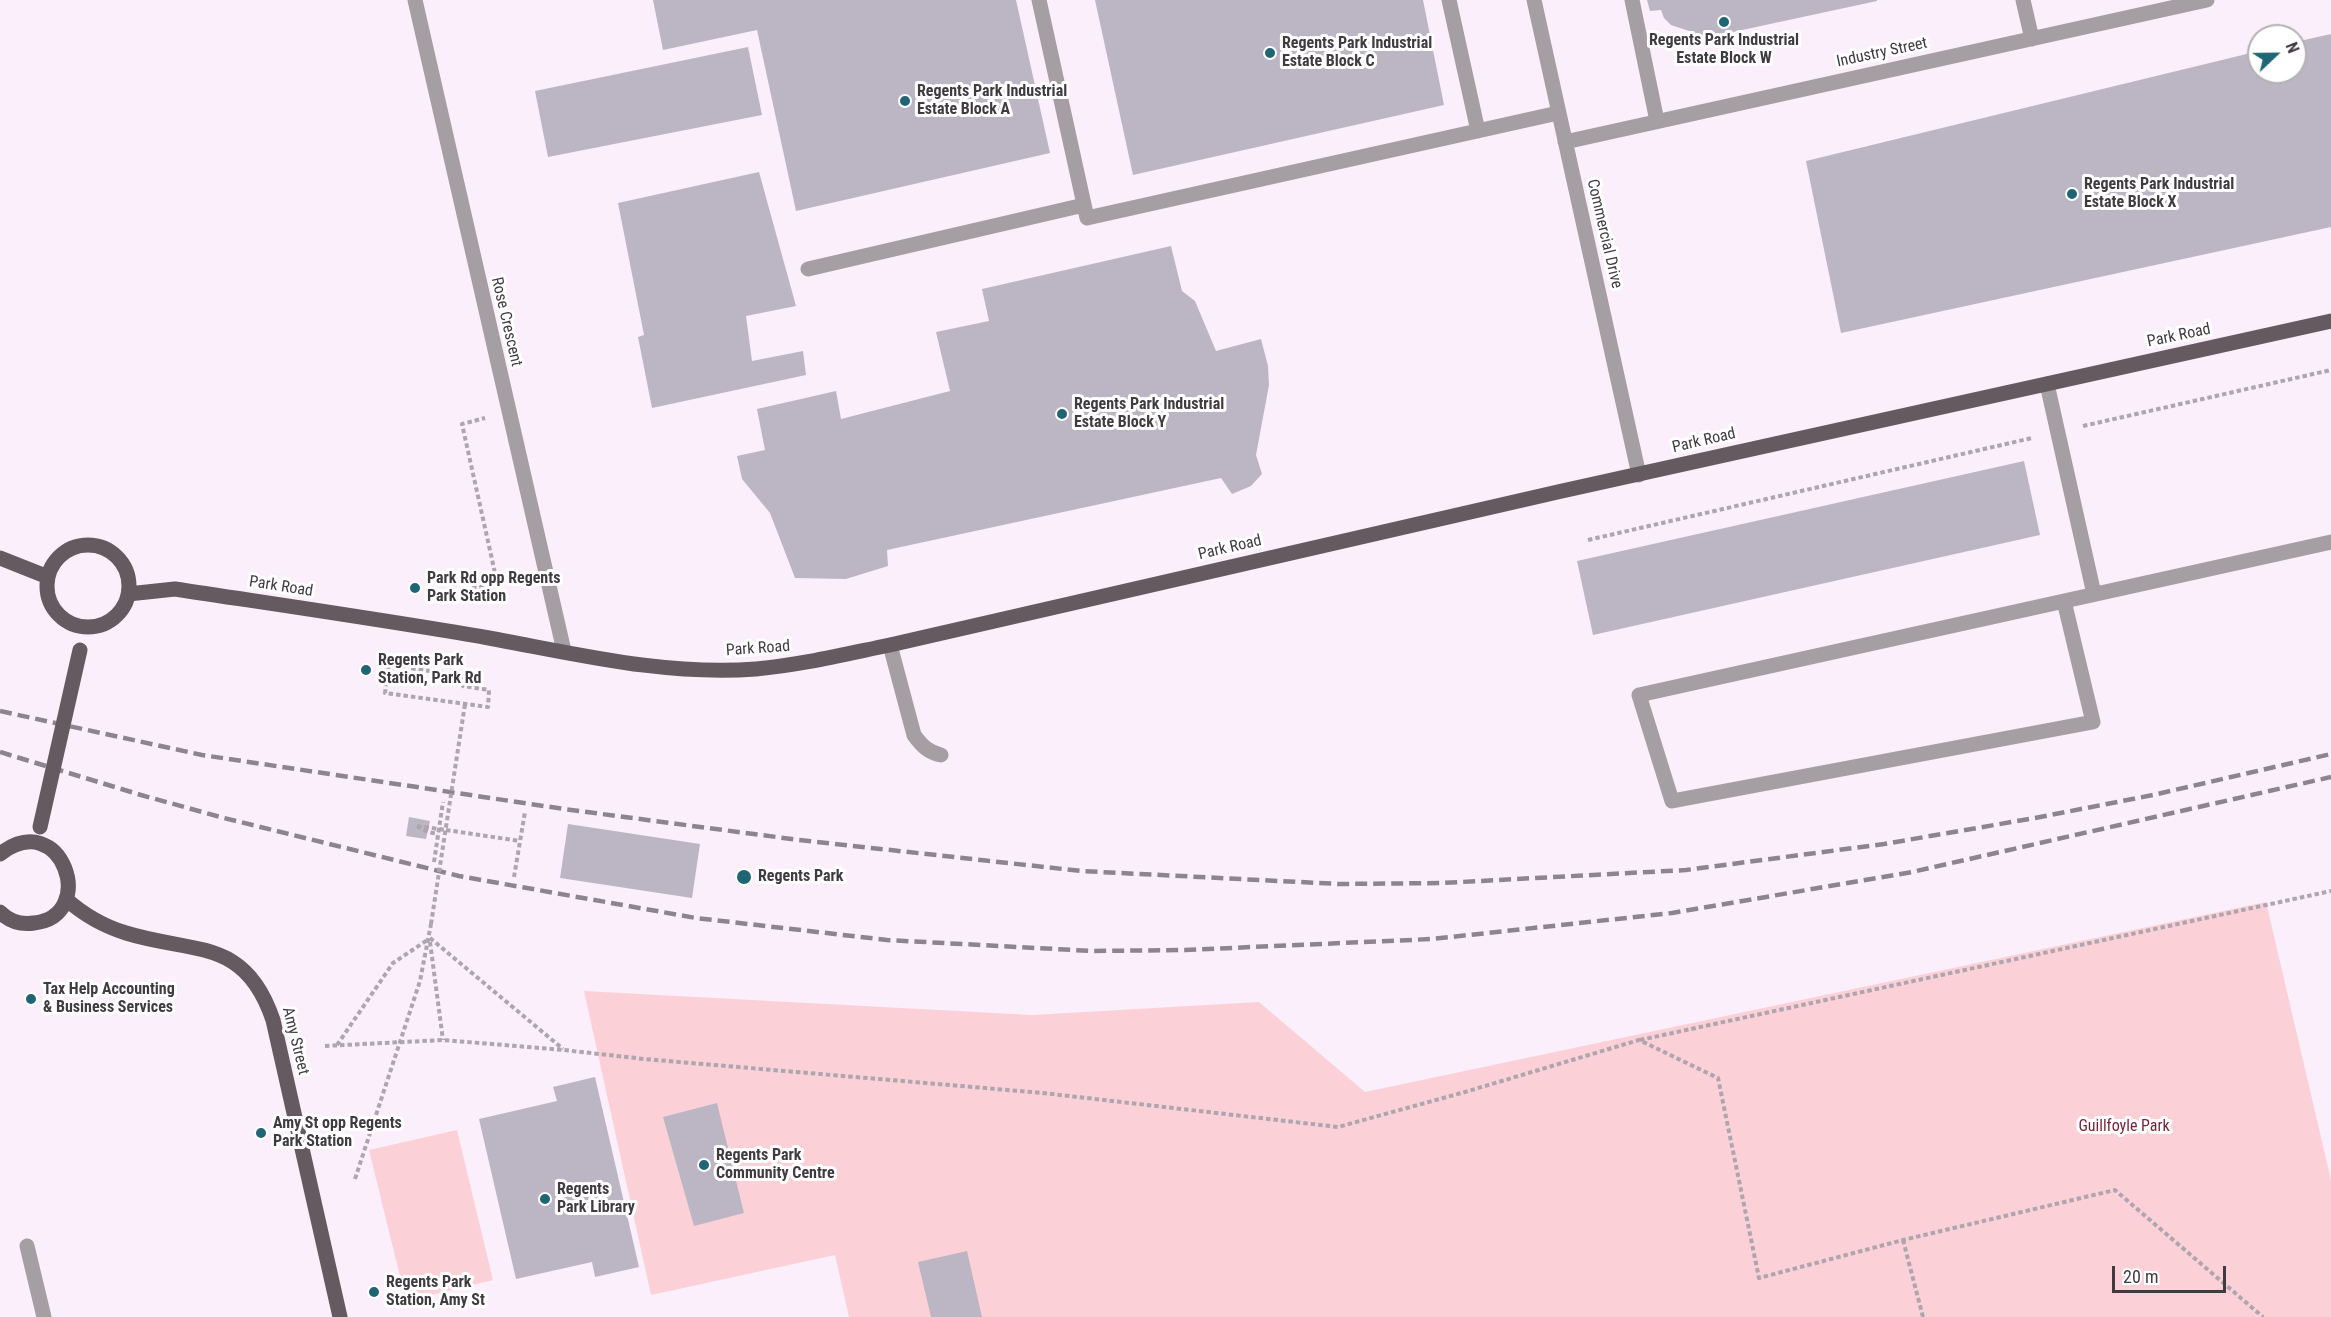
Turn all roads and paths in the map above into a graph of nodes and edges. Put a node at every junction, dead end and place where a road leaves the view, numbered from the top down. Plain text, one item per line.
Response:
1 (415, 0) edge
2 (1039, 0) edge
3 (1449, 0) edge
4 (1534, 0) edge
5 (1632, 0) edge
6 (2023, 0) edge
7 (2207, 0) edge
8 (2032, 39) junction
9 (1558, 113) junction
10 (1657, 121) junction
11 (1478, 130) junction
12 (1565, 142) junction
13 (1084, 205) junction
14 (808, 269) dead end
15 (2331, 321) edge
16 (2331, 370) edge
17 (2048, 384) junction
18 (508, 412) junction
19 (2059, 432) junction
20 (1639, 475) junction
21 (1588, 540) dead end
22 (2331, 542) edge
23 (0, 558) edge
24 (48, 577) junction
25 (472, 587) dead end
26 (128, 594) junction
27 (2094, 594) junction
28 (2064, 601) junction
29 (83, 627) junction
30 (890, 645) junction
31 (564, 651) junction
32 (465, 704) junction
33 (941, 755) dead end
34 (443, 802) dead end
35 (525, 812) dead end
36 (446, 830) junction
37 (438, 834) junction
38 (520, 841) junction
39 (37, 843) junction
40 (0, 854) edge
41 (434, 861) dead end
42 (514, 877) dead end
43 (2331, 891) edge
44 (66, 899) junction
45 (0, 912) edge
46 (430, 938) junction
47 (443, 1040) junction
48 (1639, 1040) junction
49 (400, 1043) junction
50 (325, 1046) dead end
51 (337, 1046) junction
52 (564, 1050) junction
53 (355, 1179) dead end
54 (1903, 1240) junction
55 (27, 1246) dead end
56 (44, 1317) edge
57 (340, 1317) edge
58 (1923, 1317) edge
59 (2263, 1317) edge

1 - 18 street, Rose Crescent
2 - 13 street
3 - 11 street
4 - 9 street, Commercial Drive
5 - 10 street
6 - 8 street
7 - 8 street, Industry Street
8 - 10 street, Industry Street
9 - 11 street
9 - 12 street, Commercial Drive
10 - 12 street, Industry Street
11 - 13 street
12 - 20 street, Commercial Drive
13 - 14 street
15 - 17 main road, Park Road
16 - 19 path
17 - 19 street
17 - 20 main road, Park Road
18 - 25 path
18 - 31 street, Rose Crescent
19 - 21 path
19 - 27 street
20 - 30 main road, Park Road
22 - 27 street
23 - 24 main road
24 - 26 main road
24 - 29 main road
26 - 29 main road
26 - 31 main road, Park Road
27 - 28 street
28 - 28 street
29 - 39 main road, bridge
30 - 31 main road, Park Road
30 - 33 street
32 - 32 path
32 - 36 path, bridge
34 - 37 path
35 - 38 path
36 - 37 path, bridge
36 - 38 path
36 - 46 path, bridge
37 - 41 path
38 - 42 path
39 - 40 main road
39 - 44 main road
43 - 48 path
44 - 45 main road
44 - 57 main road, Amy Street
46 - 47 path
46 - 49 path
46 - 51 path
46 - 52 path
47 - 49 path
47 - 52 path
48 - 52 path
48 - 54 path
49 - 51 path
49 - 53 path
50 - 51 path
54 - 58 path
54 - 59 path
55 - 56 street

